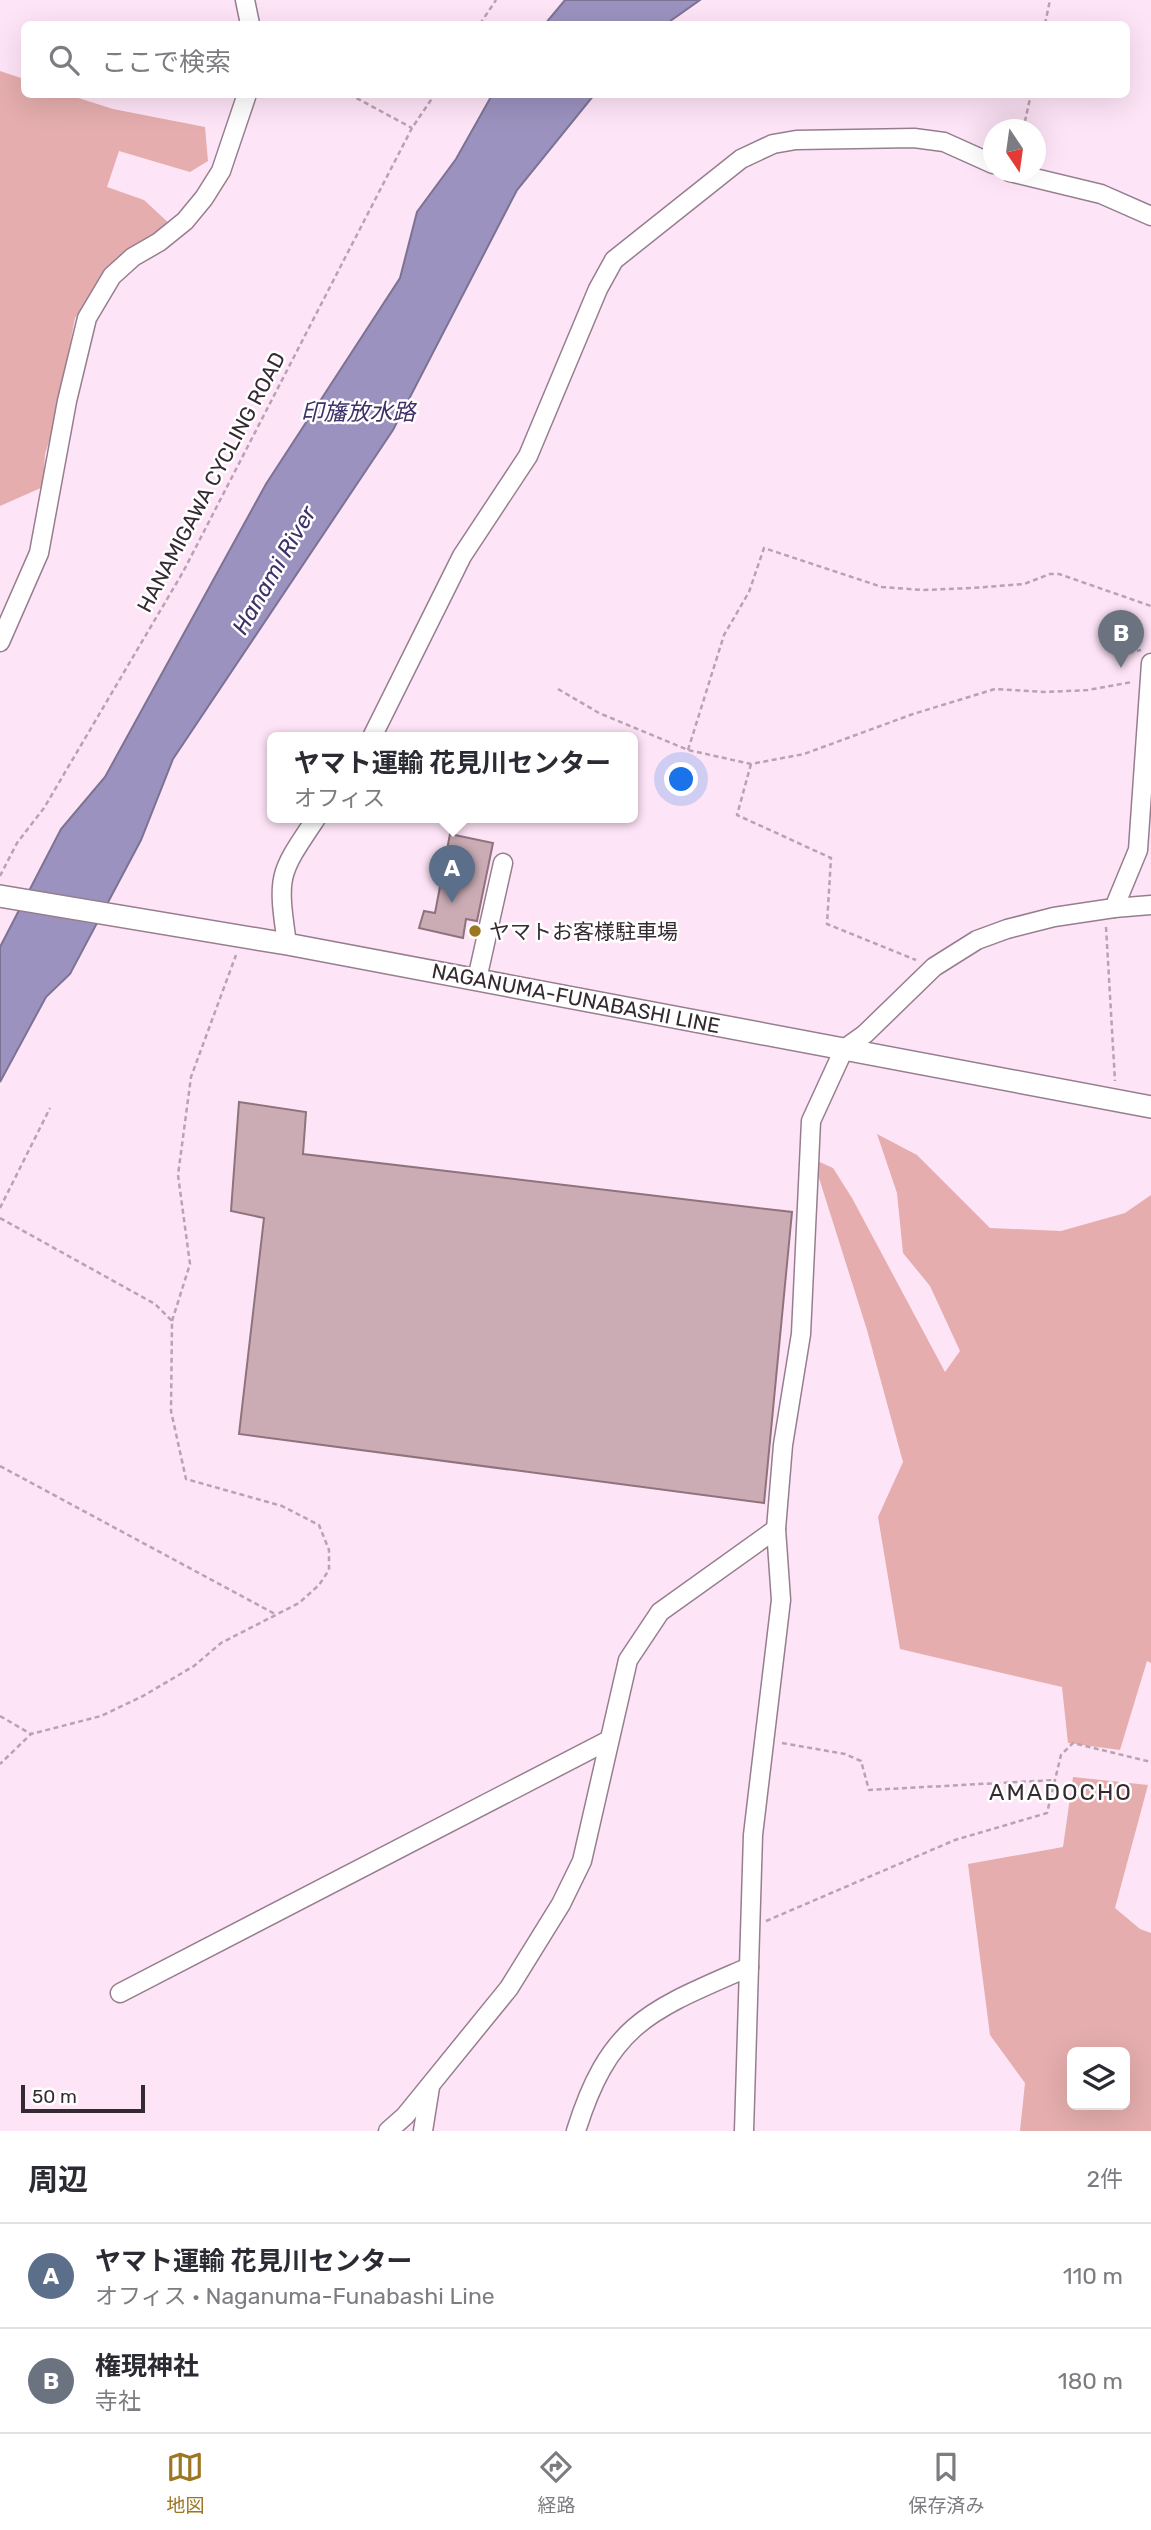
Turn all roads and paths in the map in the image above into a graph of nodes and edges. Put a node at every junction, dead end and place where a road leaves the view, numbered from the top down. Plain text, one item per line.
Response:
1 (245, 0) edge
2 (496, 0) edge
3 (1050, 0) edge
4 (249, 21) edge
5 (482, 21) edge
6 (1046, 21) edge
7 (246, 98) edge
8 (356, 98) edge
9 (432, 98) edge
10 (1030, 98) edge
11 (1025, 119) edge
12 (412, 128) junction
13 (983, 160) edge
14 (1046, 181) edge
15 (1151, 216) edge
16 (1151, 606) edge
17 (0, 642) edge
18 (1149, 661) edge
19 (1121, 665) dead end
20 (1137, 680) dead end
21 (558, 690) dead end
22 (374, 732) edge
23 (688, 750) junction
24 (751, 764) junction
25 (313, 823) edge
26 (503, 863) dead end
27 (0, 876) edge
28 (0, 897) edge
29 (1151, 905) edge
30 (1110, 909) junction
31 (242, 937) junction
32 (287, 944) junction
33 (934, 967) junction
34 (477, 979) junction
35 (844, 1049) junction
36 (1116, 1099) junction
37 (1151, 1107) edge
38 (50, 1108) dead end
39 (0, 1208) edge
40 (0, 1218) edge
41 (172, 1321) junction
42 (0, 1466) edge
43 (776, 1529) junction
44 (275, 1614) junction
45 (0, 1716) edge
46 (31, 1734) junction
47 (609, 1740) junction
48 (765, 1740) junction
49 (1151, 1762) edge
50 (0, 1764) edge
51 (1055, 1780) junction
52 (750, 1928) junction
53 (749, 1967) junction
54 (120, 1993) dead end
55 (430, 2083) junction
56 (388, 2131) edge
57 (423, 2131) edge
58 (576, 2131) edge
59 (744, 2131) edge

1 - 4 street
2 - 5 path
3 - 6 path
7 - 17 street
8 - 12 path
9 - 12 path, HANAMIGAWA CYCLING ROAD
10 - 11 path
12 - 27 path, HANAMIGAWA CYCLING ROAD
13 - 22 street
14 - 15 street
16 - 23 path
18 - 19 path
18 - 30 street
20 - 24 path
21 - 23 path
23 - 24 path
24 - 33 path
25 - 32 street
26 - 34 street
28 - 31 main road, NAGANUMA-FUNABASHI LINE
29 - 30 street
30 - 33 street
30 - 36 path
31 - 32 main road, NAGANUMA-FUNABASHI LINE
31 - 41 path
32 - 34 main road, NAGANUMA-FUNABASHI LINE
33 - 35 street
34 - 35 main road, NAGANUMA-FUNABASHI LINE
35 - 36 main road, NAGANUMA-FUNABASHI LINE
35 - 43 street
36 - 37 main road, NAGANUMA-FUNABASHI LINE
38 - 39 path
40 - 41 path
41 - 44 path
42 - 44 path
43 - 47 street
43 - 48 street
44 - 46 path
45 - 46 path
46 - 50 path
47 - 54 street
47 - 55 street
48 - 51 path
48 - 52 street
49 - 51 path
51 - 52 path
52 - 53 street
53 - 58 street
53 - 59 street
55 - 56 street
55 - 57 street

